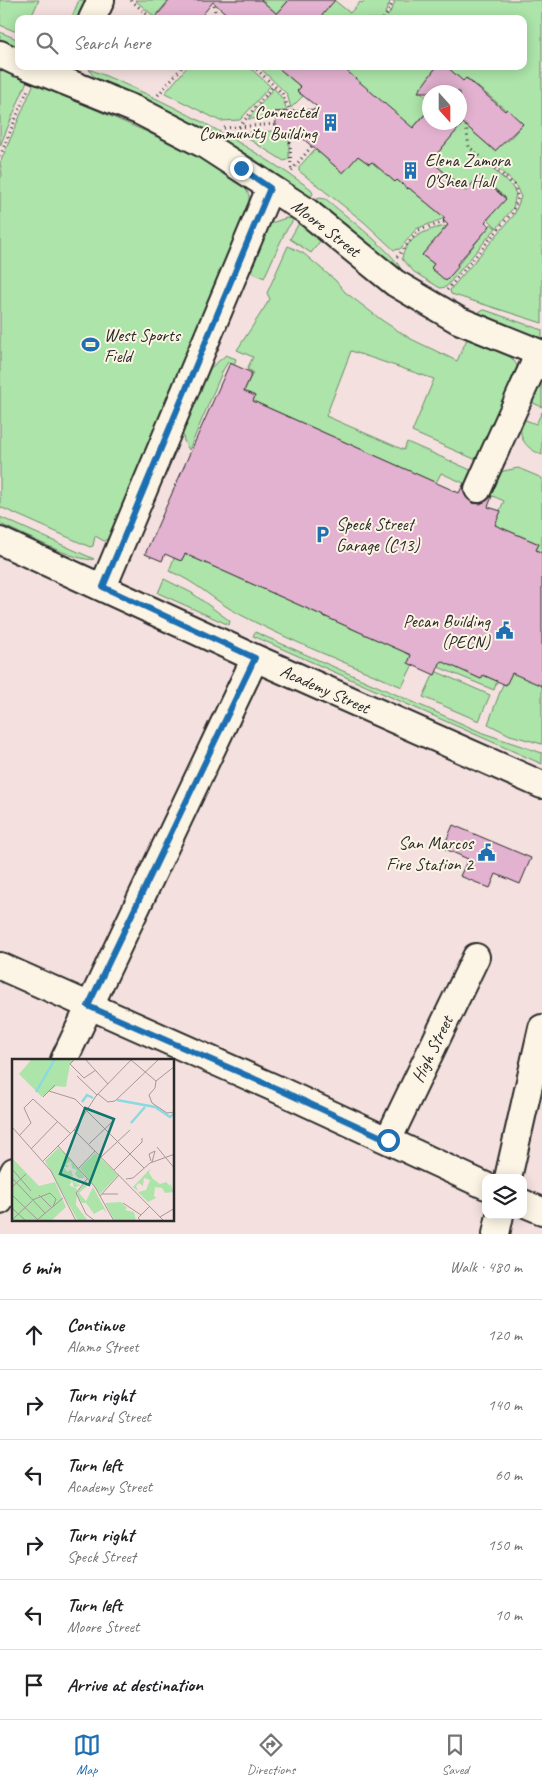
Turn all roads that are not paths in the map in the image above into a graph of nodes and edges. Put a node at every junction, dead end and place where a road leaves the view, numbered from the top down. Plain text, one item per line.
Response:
1 (101, 0) edge
2 (94, 15) edge
3 (0, 54) edge
4 (15, 63) edge
5 (26, 70) edge
6 (68, 74) edge
7 (270, 188) junction
8 (540, 353) edge
9 (478, 489) dead end
10 (0, 541) edge
11 (103, 587) junction
12 (255, 658) junction
13 (512, 772) junction
14 (542, 772) edge
15 (542, 785) edge
16 (476, 957) dead end
17 (0, 966) edge
18 (88, 1006) junction
19 (542, 1028) edge
20 (64, 1059) edge
21 (388, 1140) junction
22 (509, 1174) edge
23 (12, 1175) edge
24 (482, 1184) edge
25 (0, 1201) edge
26 (527, 1204) edge
27 (542, 1211) edge
28 (499, 1219) edge
29 (496, 1234) edge

1 - 2 street
3 - 4 street, Moore Street
5 - 6 street, Moore Street
6 - 7 street, Moore Street
7 - 8 street, Moore Street
7 - 11 street
8 - 9 street
10 - 11 street, Academy Street
11 - 12 street, Academy Street
12 - 13 street, Academy Street
12 - 18 street
13 - 14 street
13 - 15 street, Academy Street
16 - 21 street, High Street
17 - 18 street
18 - 20 street
18 - 21 street
19 - 22 street
21 - 24 street
23 - 25 street
26 - 27 street
28 - 29 street

